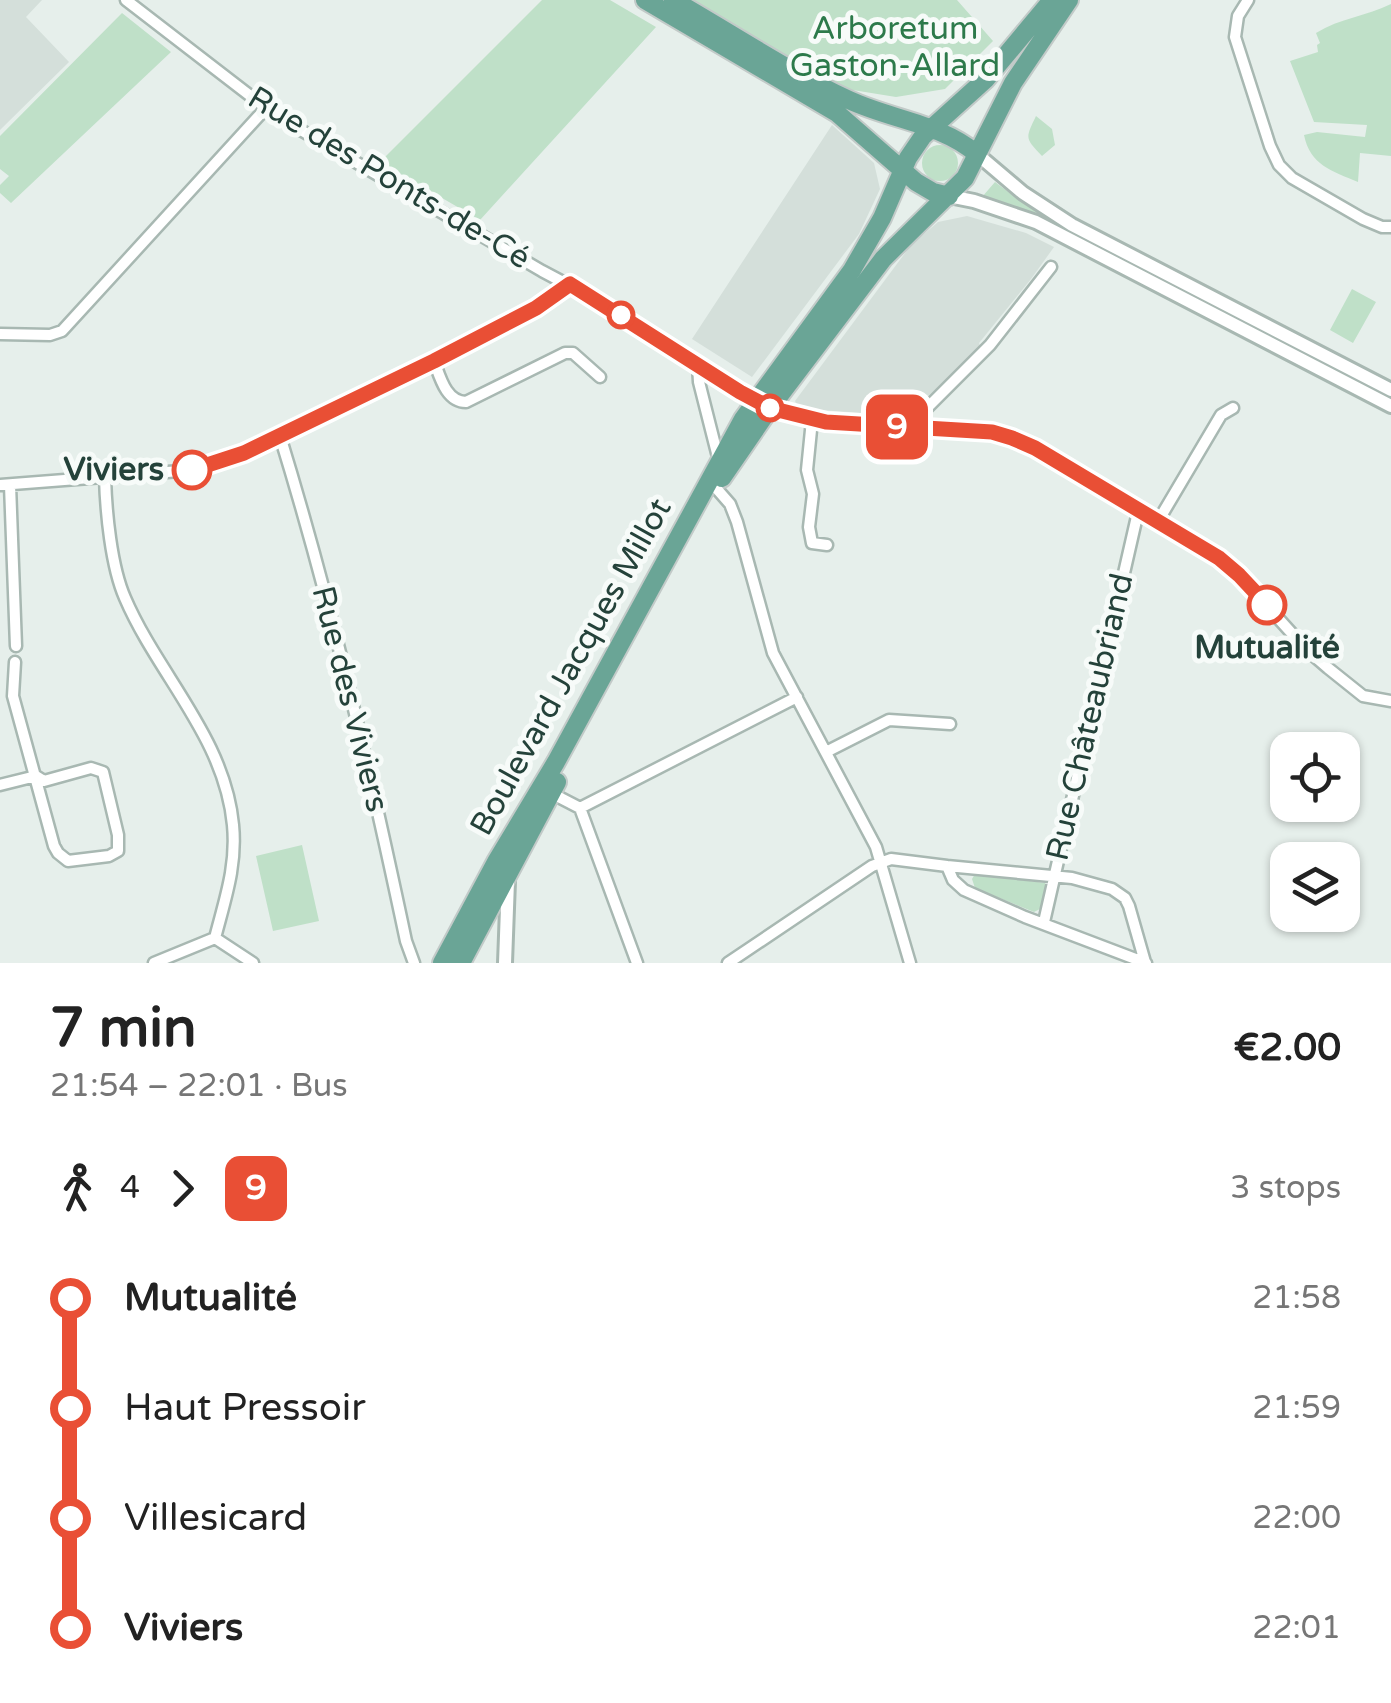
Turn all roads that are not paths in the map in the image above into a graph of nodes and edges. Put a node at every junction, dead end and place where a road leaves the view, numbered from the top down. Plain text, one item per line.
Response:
1 (126, 0) edge
2 (646, 0) edge
3 (673, 0) edge
4 (1052, 0) edge
5 (1070, 0) edge
6 (1248, 0) edge
7 (266, 108) junction
8 (932, 128) junction
9 (977, 154) junction
10 (903, 171) junction
11 (949, 196) junction
12 (1391, 226) edge
13 (1051, 267) dead end
14 (570, 284) junction
15 (0, 334) edge
16 (434, 361) junction
17 (698, 365) junction
18 (600, 377) dead end
19 (1391, 390) edge
20 (763, 404) junction
21 (1391, 406) edge
22 (1233, 408) dead end
23 (812, 420) junction
24 (919, 428) junction
25 (280, 436) junction
26 (719, 462) junction
27 (105, 478) junction
28 (5, 485) edge
29 (716, 488) junction
30 (1138, 512) junction
31 (1157, 523) junction
32 (826, 545) dead end
33 (16, 646) dead end
34 (15, 662) dead end
35 (797, 698) junction
36 (1391, 701) edge
37 (950, 724) dead end
38 (826, 752) junction
39 (36, 776) junction
40 (0, 785) edge
41 (551, 793) junction
42 (580, 808) junction
43 (882, 862) junction
44 (947, 866) junction
45 (1054, 877) junction
46 (508, 878) junction
47 (1044, 922) junction
48 (215, 938) junction
49 (154, 963) edge
50 (252, 963) edge
51 (414, 963) edge
52 (442, 963) edge
53 (461, 963) edge
54 (505, 963) edge
55 (637, 963) edge
56 (728, 963) edge
57 (910, 963) edge
58 (1146, 963) edge

1 - 7 street, Rue des Ponts-de-Cé
2 - 10 main road
3 - 8 main road
4 - 8 main road
5 - 9 main road
6 - 12 street
7 - 14 street, Rue des Ponts-de-Cé
7 - 15 street
8 - 9 main road
8 - 10 main road
9 - 11 main road
9 - 19 street
10 - 11 main road
10 - 20 main road
11 - 20 main road
11 - 21 street
13 - 24 street
14 - 16 street
14 - 17 street, Rue des Ponts-de-Cé
16 - 18 street
16 - 25 street
17 - 20 street, Rue des Ponts-de-Cé
17 - 26 street
20 - 23 street, Rue des Ponts-de-Cé
20 - 26 main road, Boulevard Jacques Millot
20 - 29 main road, Boulevard Jacques Millot
22 - 31 street
23 - 24 street, Rue des Ponts-de-Cé
23 - 32 street
24 - 30 street, Rue des Ponts-de-Cé
25 - 27 street
25 - 51 street, Rue des Viviers
26 - 52 main road, Boulevard Jacques Millot
27 - 28 street
27 - 48 street
28 - 33 street
29 - 35 street
29 - 41 main road, Boulevard Jacques Millot
30 - 31 street, Rue des Ponts-de-Cé
30 - 45 street, Rue Châteaubriand
31 - 36 street, Rue des Ponts-de-Cé
34 - 39 street
35 - 38 street
35 - 42 street
37 - 38 street
38 - 43 street
39 - 39 street
39 - 40 street
41 - 42 street
41 - 46 main road, Boulevard Jacques Millot
42 - 55 street
43 - 44 street
43 - 56 street
43 - 57 street
44 - 45 street
44 - 47 street
45 - 47 street, Rue Châteaubriand
45 - 58 street
46 - 53 main road, Boulevard Jacques Millot
46 - 54 street, Boulevard Jacques Millot
47 - 58 street
48 - 49 street
48 - 50 street

